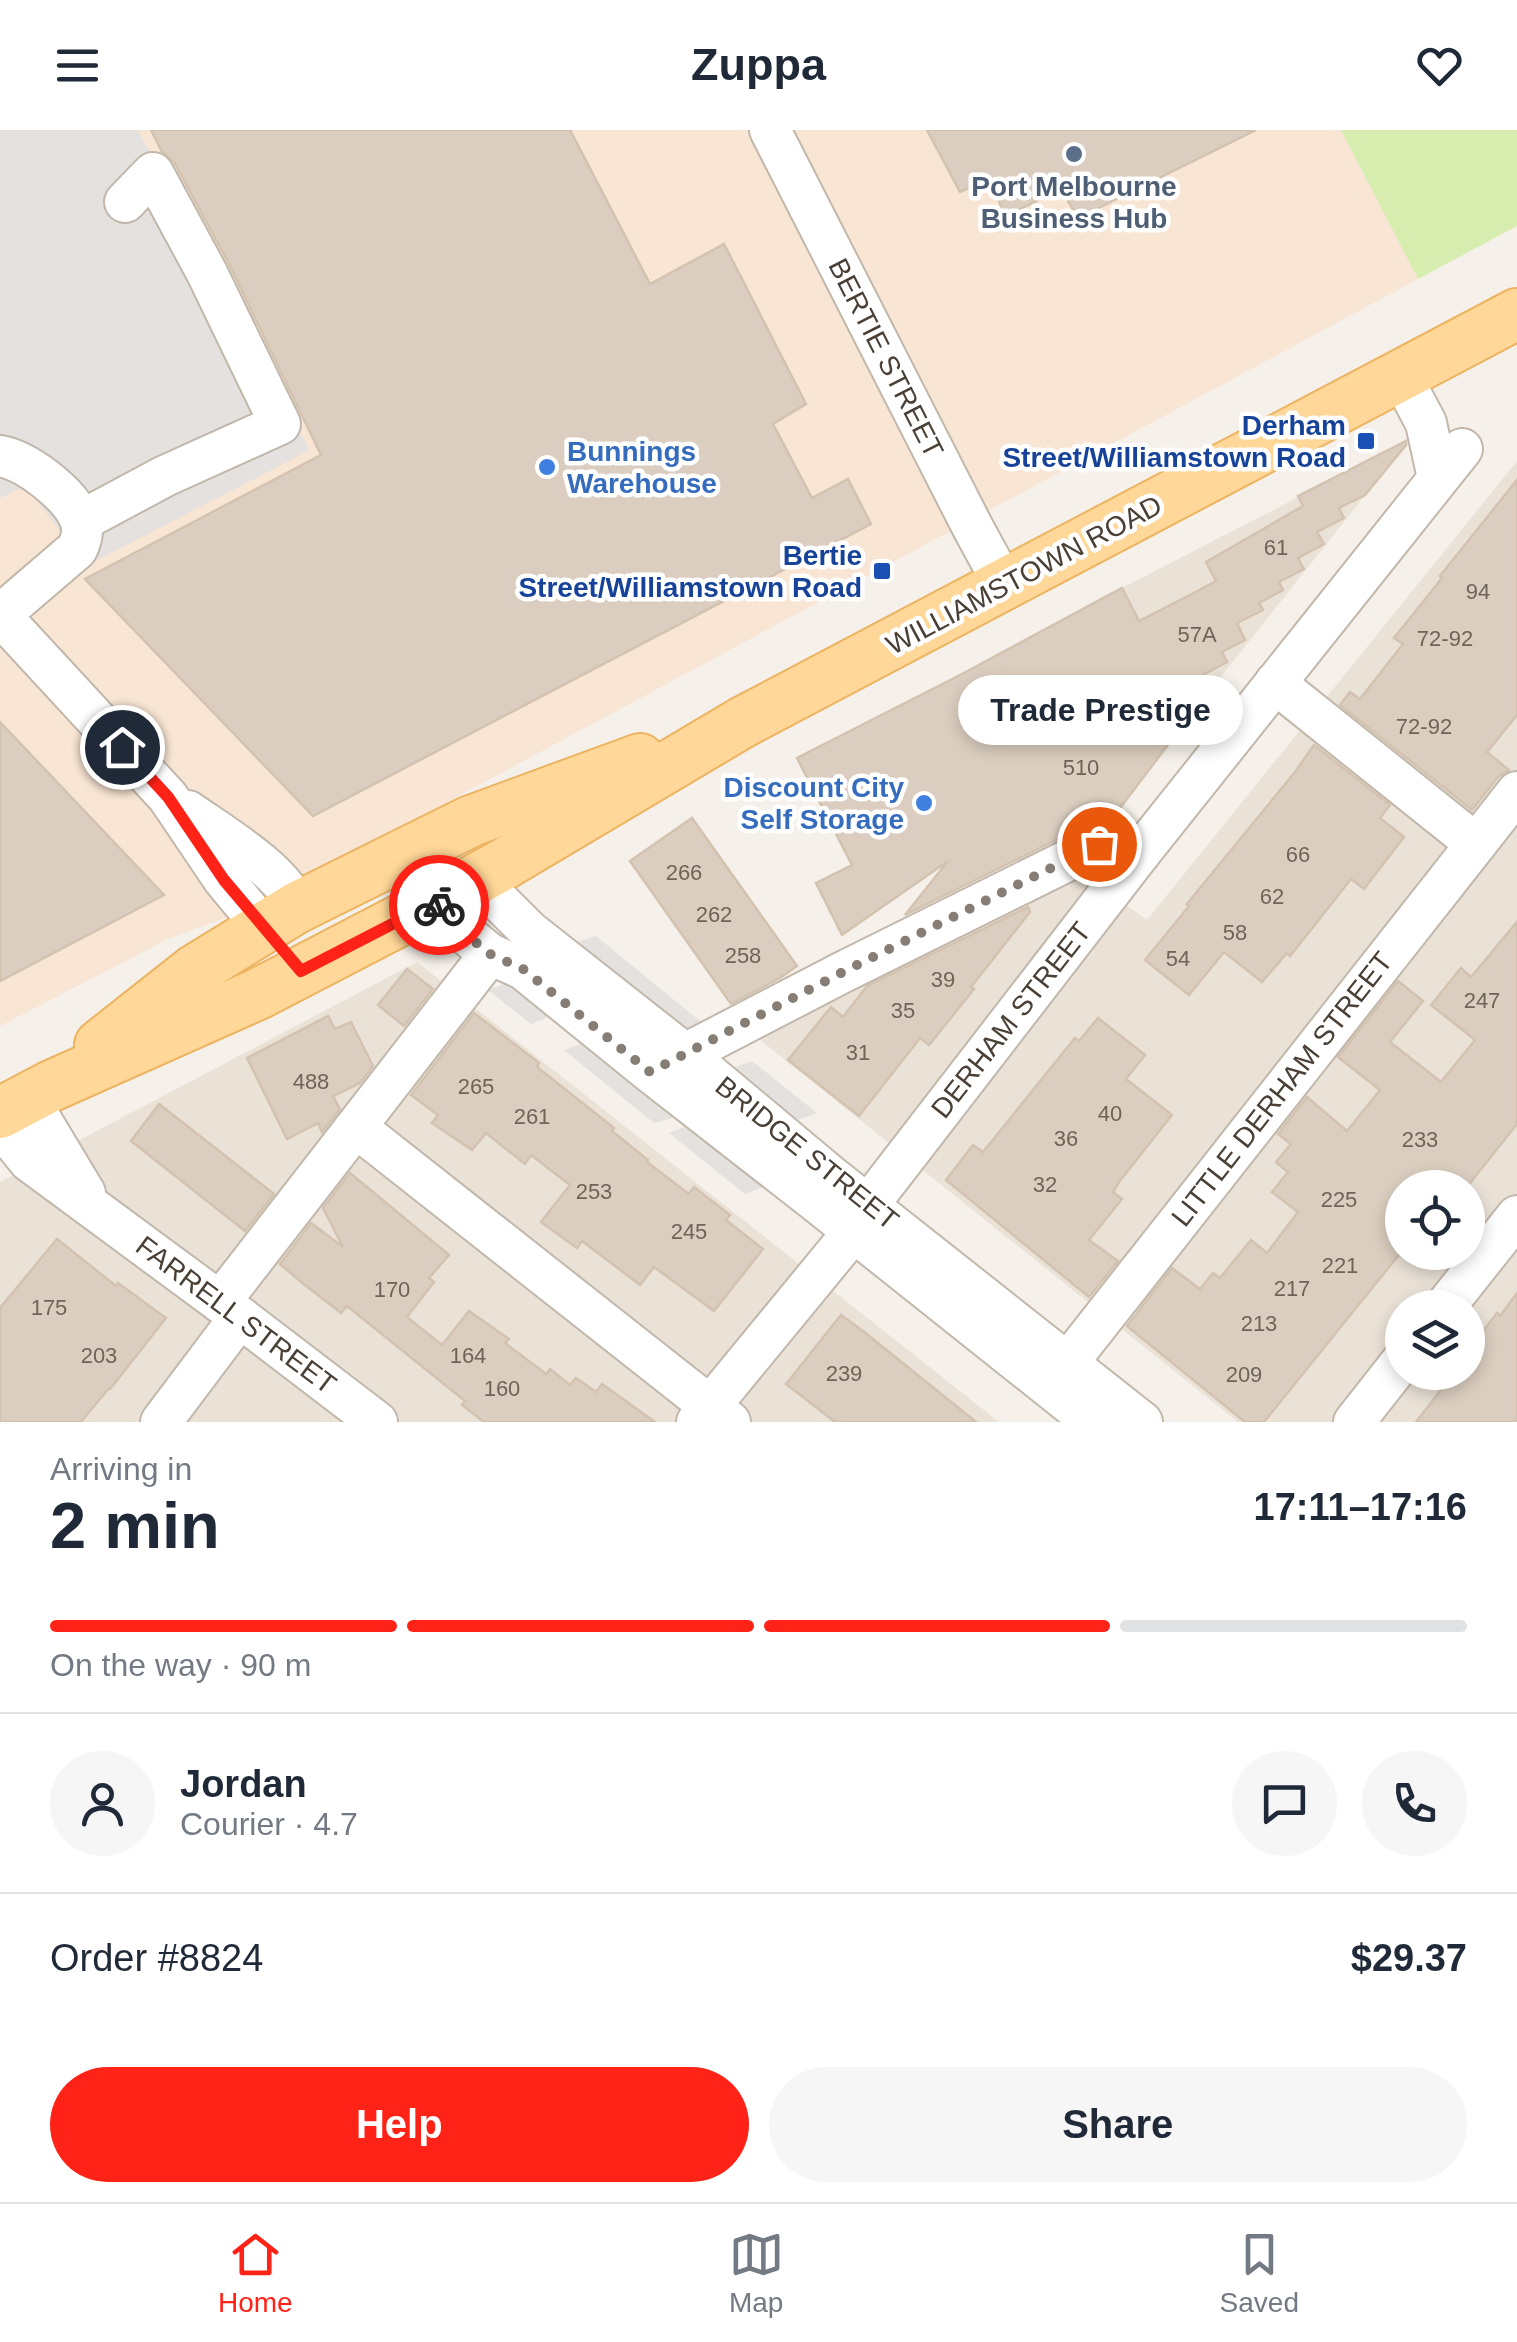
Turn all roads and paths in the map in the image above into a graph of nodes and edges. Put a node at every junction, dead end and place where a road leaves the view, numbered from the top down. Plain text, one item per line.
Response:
1 (770, 130) edge
2 (124, 202) dead end
3 (1517, 314) edge
4 (1401, 376) junction
5 (0, 456) edge
6 (81, 521) junction
7 (1004, 585) junction
8 (0, 615) edge
9 (1275, 684) junction
10 (744, 722) junction
11 (1517, 792) edge
12 (429, 842) junction
13 (1476, 844) junction
14 (1140, 853) junction
15 (457, 890) junction
16 (280, 918) junction
17 (490, 954) junction
18 (303, 970) junction
19 (667, 1063) junction
20 (19, 1106) edge
21 (357, 1128) junction
22 (1517, 1216) edge
23 (861, 1218) junction
24 (1458, 1290) edge
25 (230, 1310) junction
26 (1058, 1375) junction
27 (1385, 1382) edge
28 (712, 1417) edge
29 (161, 1422) edge
30 (377, 1422) edge
31 (1093, 1422) edge
32 (1142, 1422) edge
33 (1354, 1422) edge

1 - 7 street, BERTIE STREET
2 - 6 street
3 - 4 main road, WILLIAMSTOWN ROAD
4 - 7 main road, WILLIAMSTOWN ROAD
4 - 9 street, DERHAM STREET
5 - 6 street
6 - 8 street
7 - 10 main road, WILLIAMSTOWN ROAD
8 - 16 street
9 - 13 street
9 - 14 street, DERHAM STREET
10 - 12 main road, WILLIAMSTOWN ROAD
10 - 15 main road, WILLIAMSTOWN ROAD
11 - 13 street, LITTLE DERHAM STREET
12 - 15 main road
12 - 16 main road, WILLIAMSTOWN ROAD
13 - 26 street, LITTLE DERHAM STREET
14 - 19 street
14 - 23 street, DERHAM STREET
15 - 17 street, BRIDGE STREET
15 - 18 main road, WILLIAMSTOWN ROAD
15 - 19 street, BRIDGE STREET
16 - 18 main road
16 - 20 main road, WILLIAMSTOWN ROAD
17 - 19 street, BRIDGE STREET
17 - 21 street
18 - 20 main road, WILLIAMSTOWN ROAD
19 - 23 street, BRIDGE STREET
20 - 25 street, FARRELL STREET
21 - 25 street
21 - 28 street
22 - 24 street
23 - 26 street, BRIDGE STREET
23 - 28 street, DERHAM STREET
25 - 29 street
25 - 30 street, FARRELL STREET
26 - 31 street, BRIDGE STREET
26 - 32 street, BRIDGE STREET
27 - 33 street

